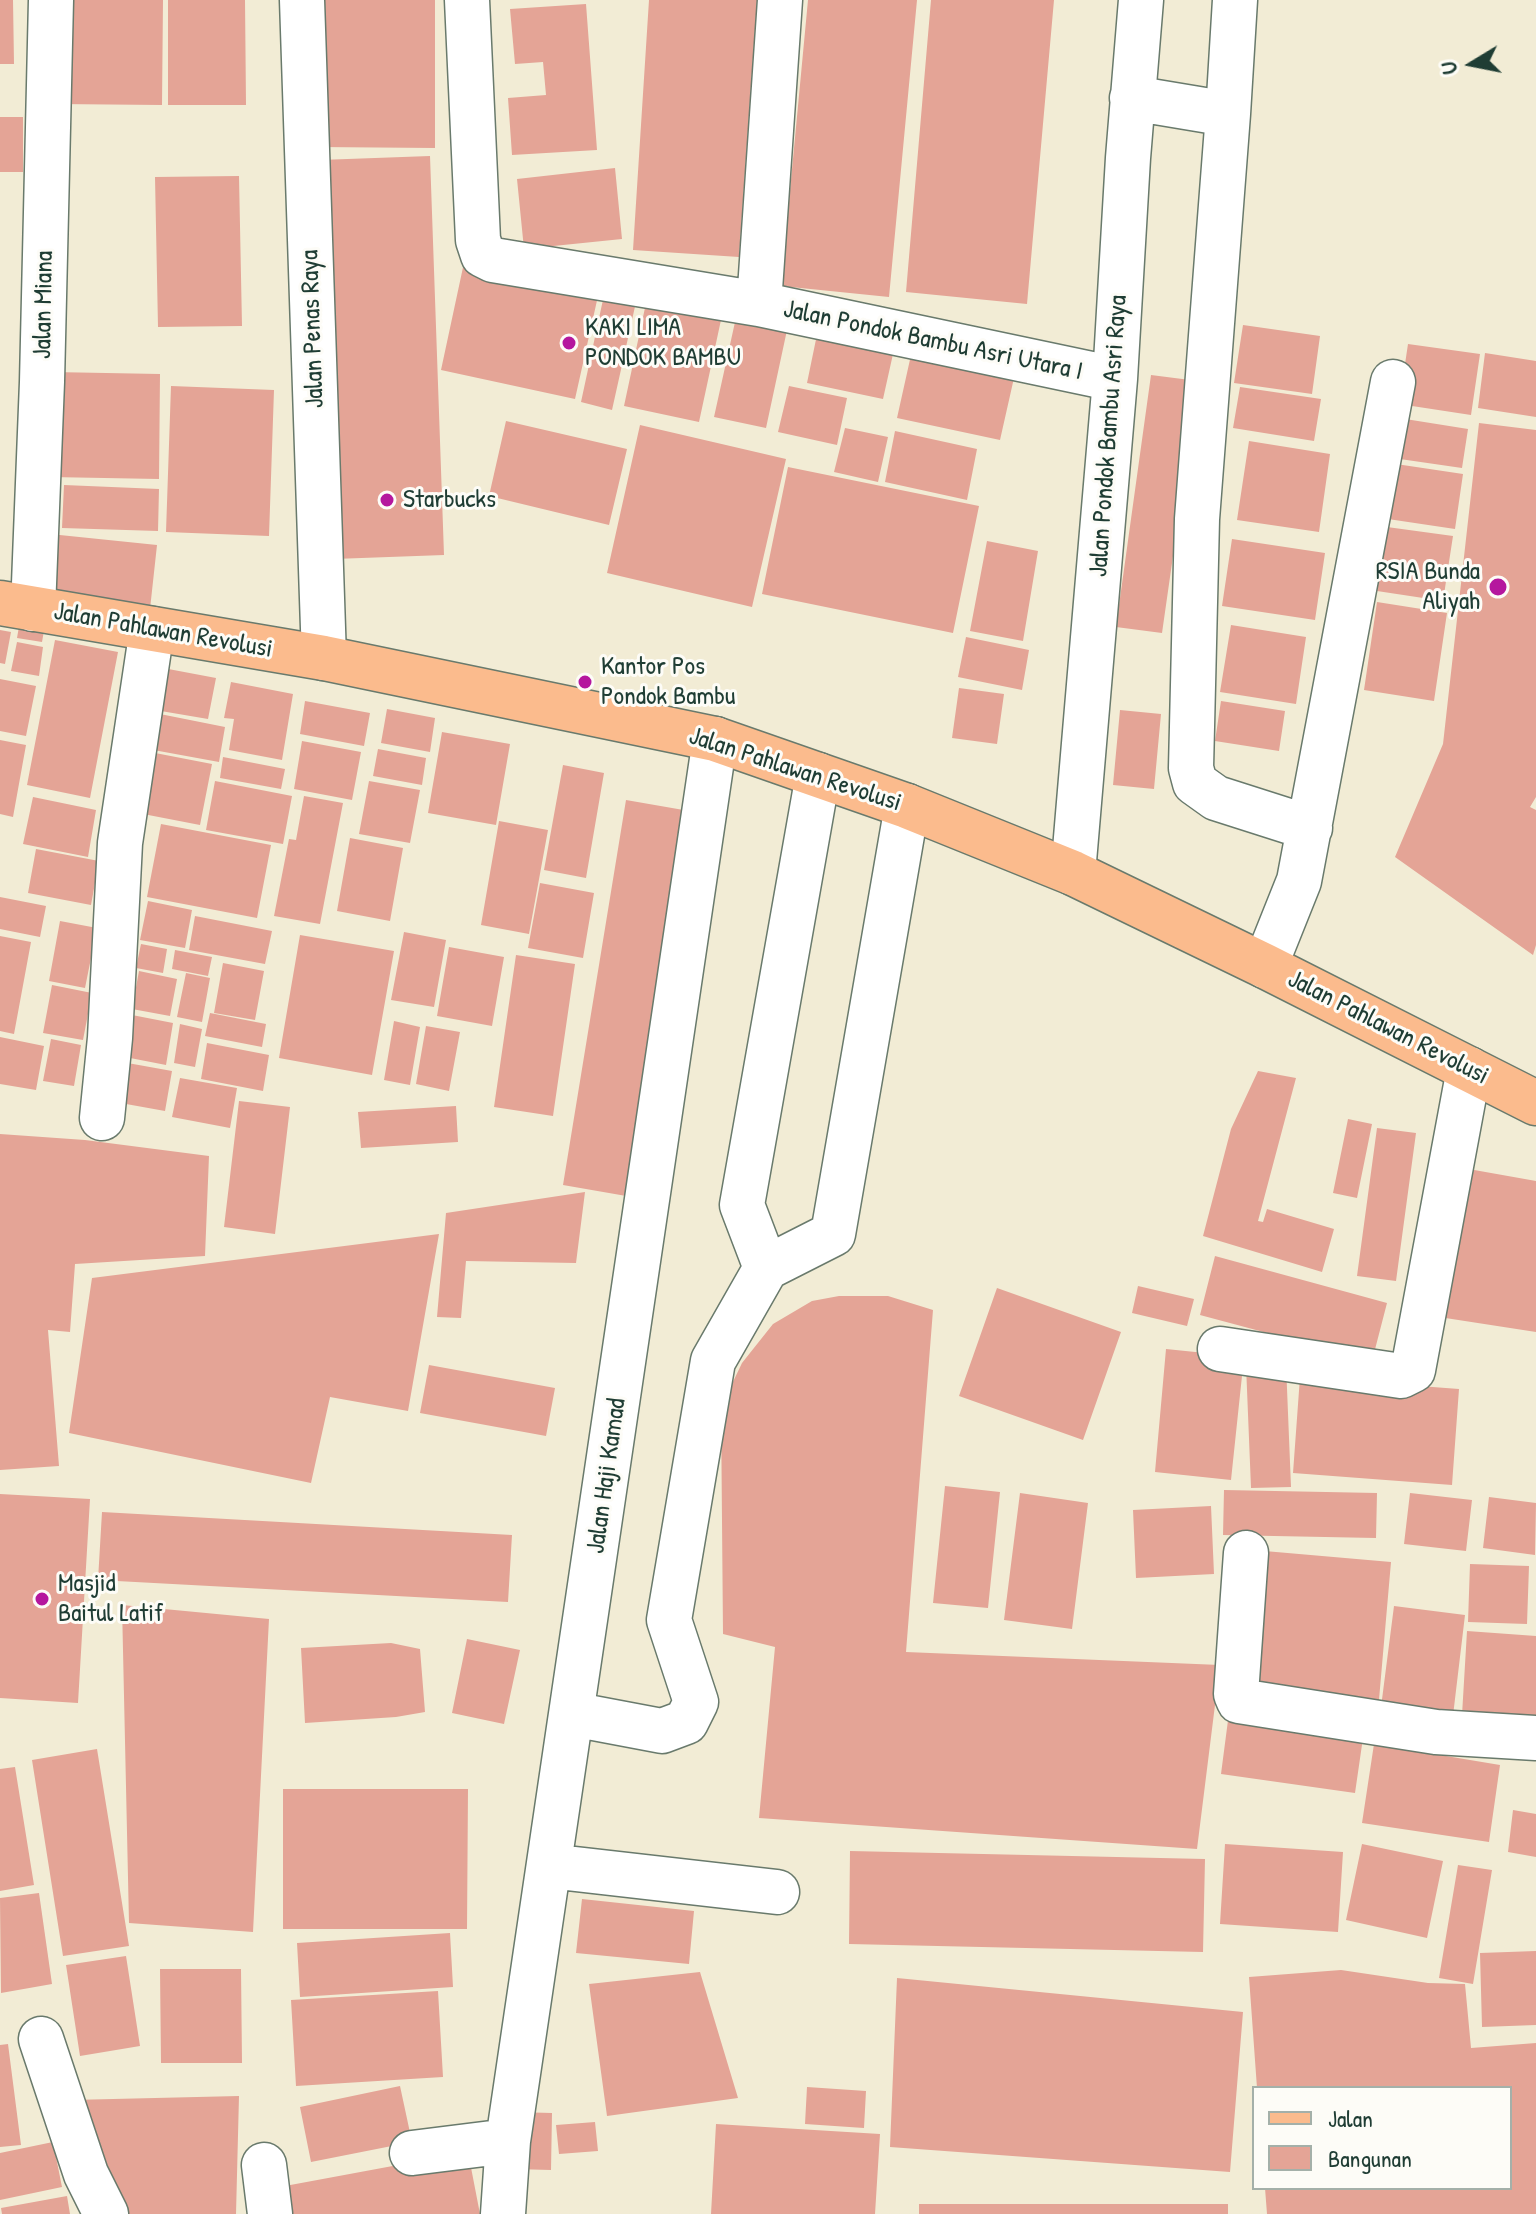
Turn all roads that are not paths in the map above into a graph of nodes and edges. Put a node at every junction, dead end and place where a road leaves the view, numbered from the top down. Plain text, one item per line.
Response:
1 (51, 0) edge
2 (302, 0) edge
3 (467, 0) edge
4 (780, 0) edge
5 (1141, 0) edge
6 (1235, 0) edge
7 (1132, 98) junction
8 (1228, 114) junction
9 (759, 304) junction
10 (1115, 379) junction
11 (1393, 382) dead end
12 (16, 606) edge
13 (152, 629) junction
14 (324, 658) junction
15 (715, 739) junction
16 (818, 775) junction
17 (907, 806) junction
18 (1310, 828) junction
19 (1073, 873) junction
20 (1265, 966) junction
21 (1469, 1069) junction
22 (1536, 1103) edge
23 (102, 1118) dead end
24 (766, 1268) junction
25 (1220, 1349) dead end
26 (1246, 1553) dead end
27 (572, 1714) junction
28 (1536, 1738) edge
29 (549, 1866) junction
30 (777, 1892) dead end
31 (41, 2039) dead end
32 (508, 2141) junction
33 (412, 2153) dead end
34 (264, 2165) dead end
35 (106, 2214) edge
36 (270, 2214) edge
37 (503, 2214) edge

1 - 12 street, Jalan Miana
2 - 14 street, Jalan Penas Raya
3 - 9 street, Jalan Pondok Bambu Asri Utara I
4 - 9 street
5 - 7 street, Jalan Pondok Bambu Asri Raya
6 - 8 street
7 - 8 street
7 - 10 street, Jalan Pondok Bambu Asri Raya
8 - 18 street
9 - 10 street, Jalan Pondok Bambu Asri Utara I
10 - 19 street, Jalan Pondok Bambu Asri Raya
11 - 18 street
12 - 13 main road, Jalan Pahlawan Revolusi
13 - 14 main road, Jalan Pahlawan Revolusi
13 - 23 street
14 - 15 main road, Jalan Pahlawan Revolusi
15 - 16 main road, Jalan Pahlawan Revolusi
15 - 27 street, Jalan Haji Kamad
16 - 17 main road, Jalan Pahlawan Revolusi
16 - 24 street
17 - 19 main road, Jalan Pahlawan Revolusi
17 - 24 street
18 - 20 street
19 - 20 main road, Jalan Pahlawan Revolusi
20 - 21 main road, Jalan Pahlawan Revolusi
21 - 22 main road, Jalan Pahlawan Revolusi
21 - 25 street
24 - 27 street
26 - 28 street
27 - 29 street, Jalan Haji Kamad
29 - 30 street
29 - 32 street, Jalan Haji Kamad
31 - 35 street
32 - 33 street
32 - 37 street, Jalan Haji Kamad
34 - 36 street

